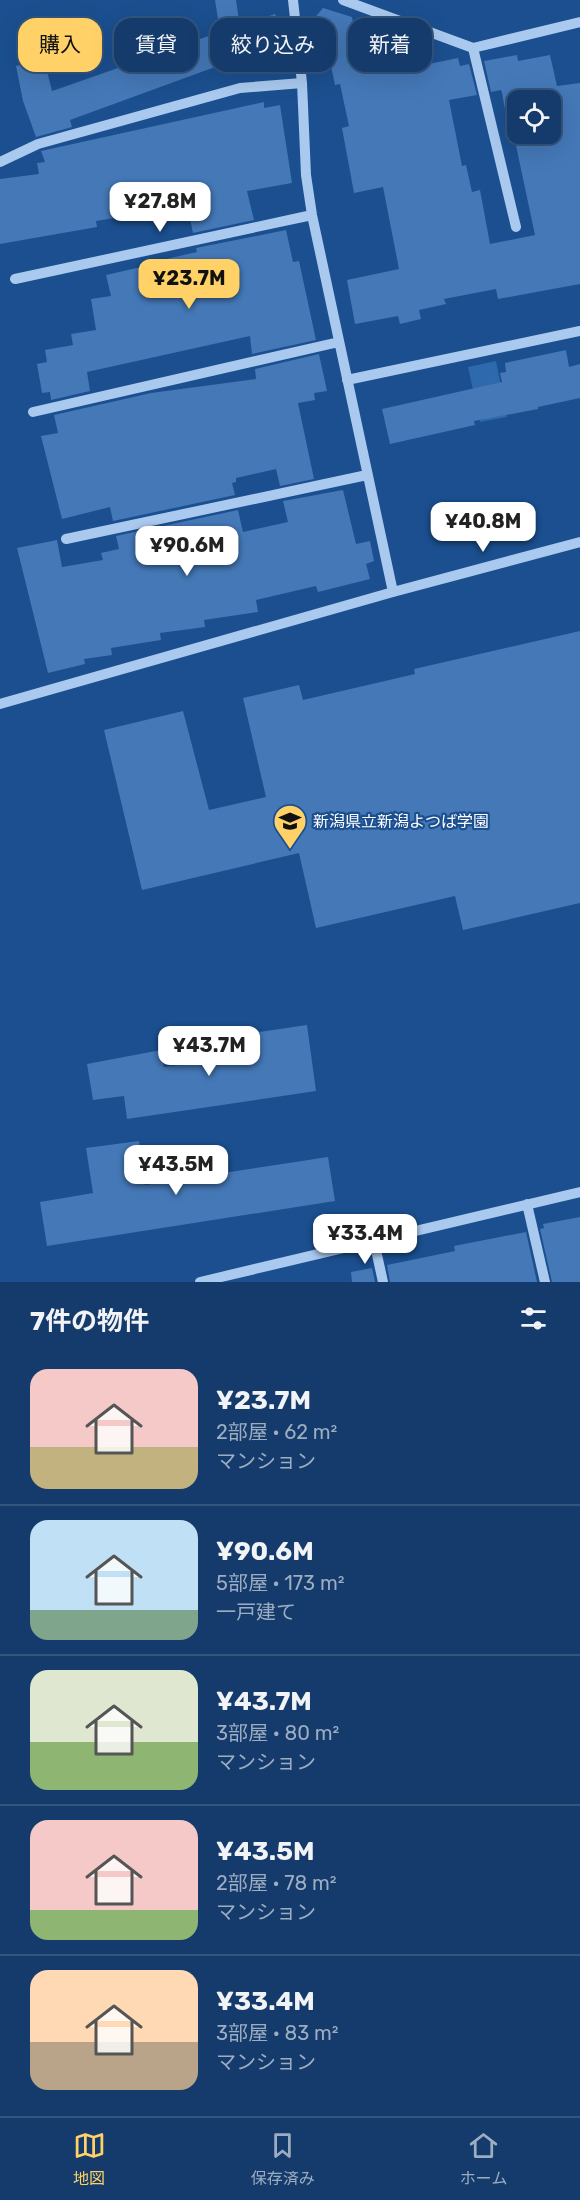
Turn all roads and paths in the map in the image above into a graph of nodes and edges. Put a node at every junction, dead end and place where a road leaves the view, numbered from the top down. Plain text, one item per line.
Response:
1 (293, 0) edge
2 (343, 0) edge
3 (580, 22) edge
4 (473, 48) junction
5 (302, 83) junction
6 (0, 162) edge
7 (312, 215) junction
8 (516, 227) dead end
9 (15, 279) dead end
10 (580, 332) edge
11 (339, 342) junction
12 (347, 380) junction
13 (33, 412) dead end
14 (368, 475) junction
15 (66, 539) dead end
16 (580, 542) edge
17 (393, 592) junction
18 (0, 704) edge
19 (580, 1192) edge
20 (527, 1204) junction
21 (374, 1241) junction
22 (218, 1280) edge
23 (200, 1282) edge
24 (383, 1282) edge
25 (545, 1282) edge

1 - 5 street
2 - 4 street
3 - 4 street
4 - 8 street
5 - 6 street
5 - 7 street
7 - 9 street
7 - 11 street
10 - 12 street
11 - 12 street
11 - 13 street
12 - 14 street
14 - 15 street
14 - 17 street
16 - 17 street
17 - 18 street
19 - 20 street
20 - 21 street
20 - 25 street
21 - 22 street
21 - 24 street
22 - 23 street

